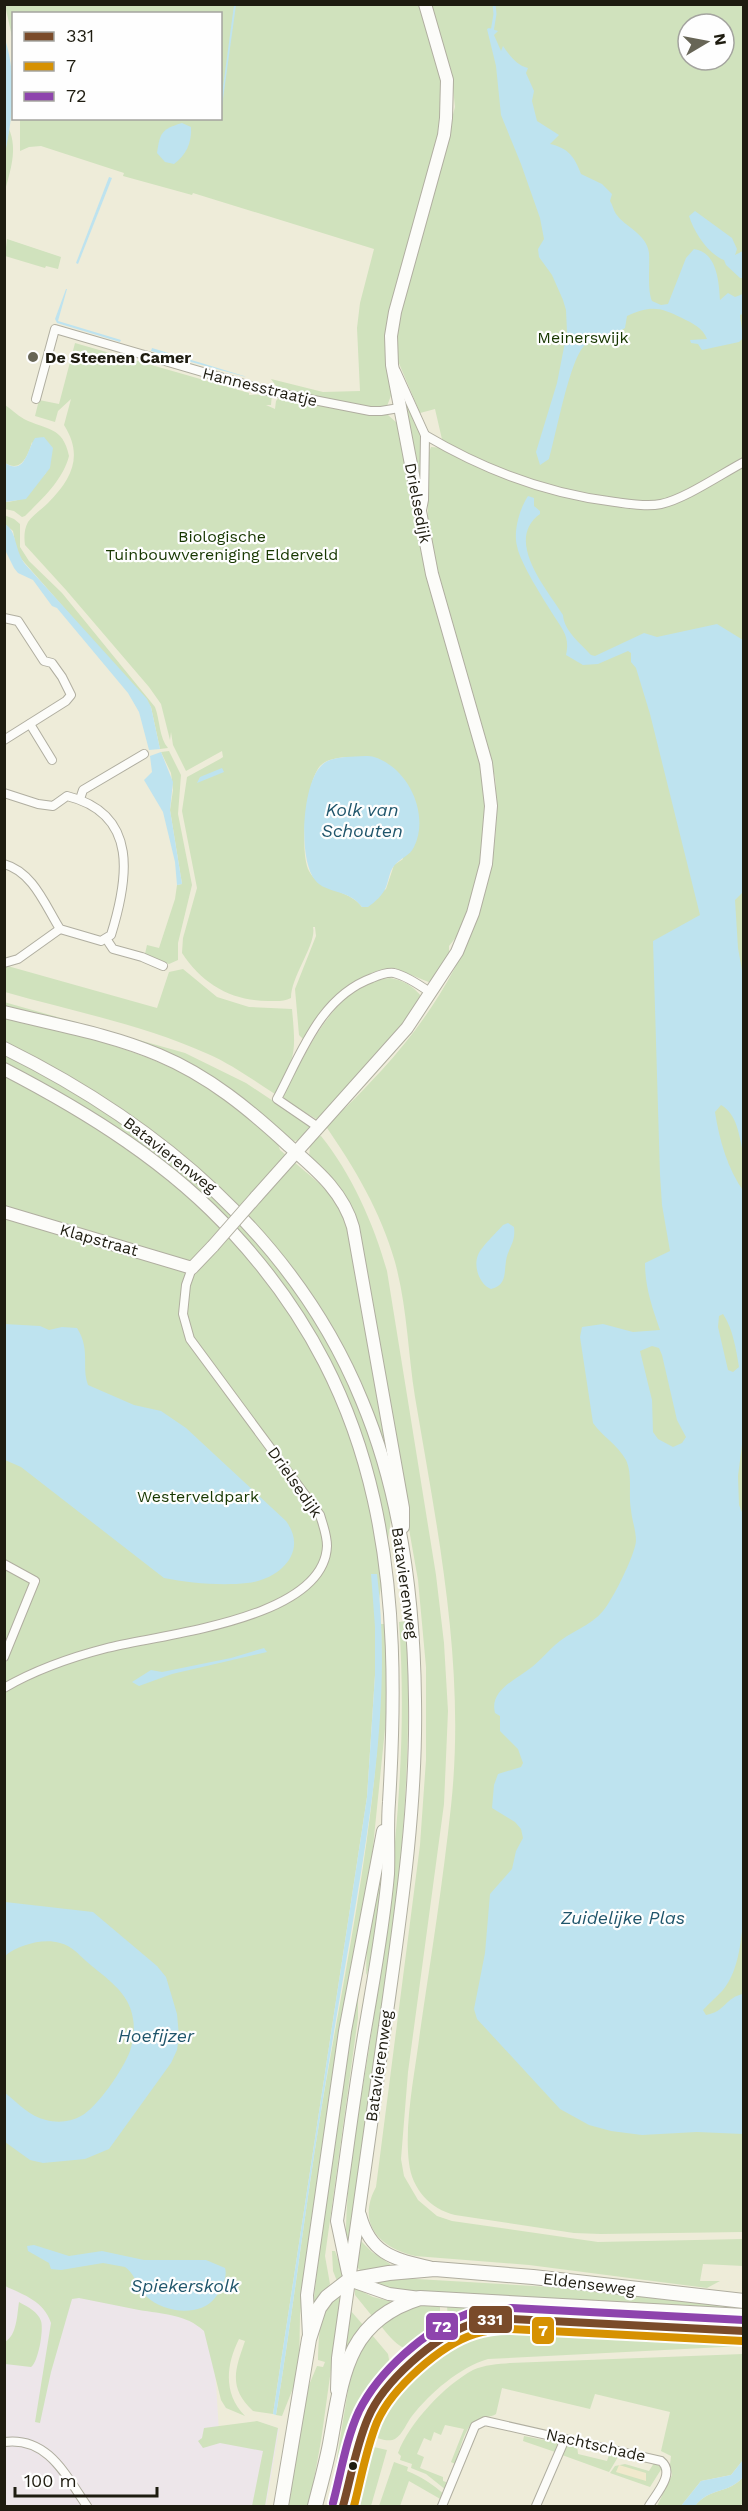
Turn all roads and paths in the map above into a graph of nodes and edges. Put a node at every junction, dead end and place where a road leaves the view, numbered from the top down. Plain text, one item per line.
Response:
1 (425, 4) edge
2 (392, 365) junction
3 (36, 399) dead end
4 (399, 408) junction
5 (425, 435) junction
6 (744, 462) edge
7 (420, 515) junction
8 (4, 618) edge
9 (30, 724) junction
10 (4, 740) edge
11 (144, 754) dead end
12 (52, 760) dead end
13 (4, 793) edge
14 (81, 799) junction
15 (4, 864) edge
16 (60, 929) junction
17 (106, 940) junction
18 (4, 963) edge
19 (163, 966) dead end
20 (431, 993) junction
21 (4, 1012) edge
22 (4, 1048) edge
23 (4, 1069) edge
24 (318, 1127) junction
25 (297, 1152) junction
26 (4, 1212) edge
27 (192, 1268) junction
28 (402, 1549) junction
29 (4, 1564) edge
30 (4, 1658) edge
31 (4, 1688) edge
32 (389, 1807) junction
33 (359, 2211) junction
34 (435, 2269) junction
35 (349, 2280) junction
36 (420, 2298) junction
37 (744, 2301) edge
38 (744, 2316) edge
39 (309, 2339) junction
40 (336, 2404) junction
41 (565, 2439) junction
42 (4, 2442) edge
43 (87, 2506) edge
44 (281, 2506) edge
45 (315, 2506) edge
46 (442, 2506) edge
47 (536, 2506) edge
48 (649, 2506) edge

1 - 2 main road, Drielsedijk
2 - 4 main road, Drielsedijk
2 - 5 street
3 - 4 street, Hannesstraatje
4 - 7 main road, Drielsedijk
5 - 6 street
5 - 7 street
7 - 20 main road, Drielsedijk
8 - 9 street
9 - 10 street
9 - 12 street
11 - 14 street
13 - 14 street
14 - 17 street
15 - 16 street
16 - 17 street
16 - 18 street
17 - 19 street
20 - 24 main road, Drielsedijk
20 - 24 street
21 - 25 main road
22 - 28 main road, Batavierenweg
23 - 32 main road, Batavierenweg
24 - 25 main road, Drielsedijk
25 - 27 main road, Drielsedijk, bridge
25 - 28 main road
26 - 27 main road, Klapstraat
27 - 31 street, Drielsedijk
28 - 33 main road, Batavierenweg
29 - 30 street
32 - 35 main road, Batavierenweg
32 - 39 main road, Batavierenweg
33 - 34 main road, Eldenseweg
33 - 35 main road, Batavierenweg
34 - 35 main road, Eldenseweg
34 - 37 main road, Eldenseweg
35 - 36 main road, Eldenseweg
35 - 39 main road, Batavierenweg
35 - 40 main road, Batavierenweg
36 - 38 main road, Eldenseweg
36 - 40 main road, Eldenseweg
39 - 44 main road, Batavierenweg
40 - 45 main road, Batavierenweg
41 - 46 street, Nachtschade
41 - 47 street
41 - 48 street, Nachtschade
42 - 43 street

